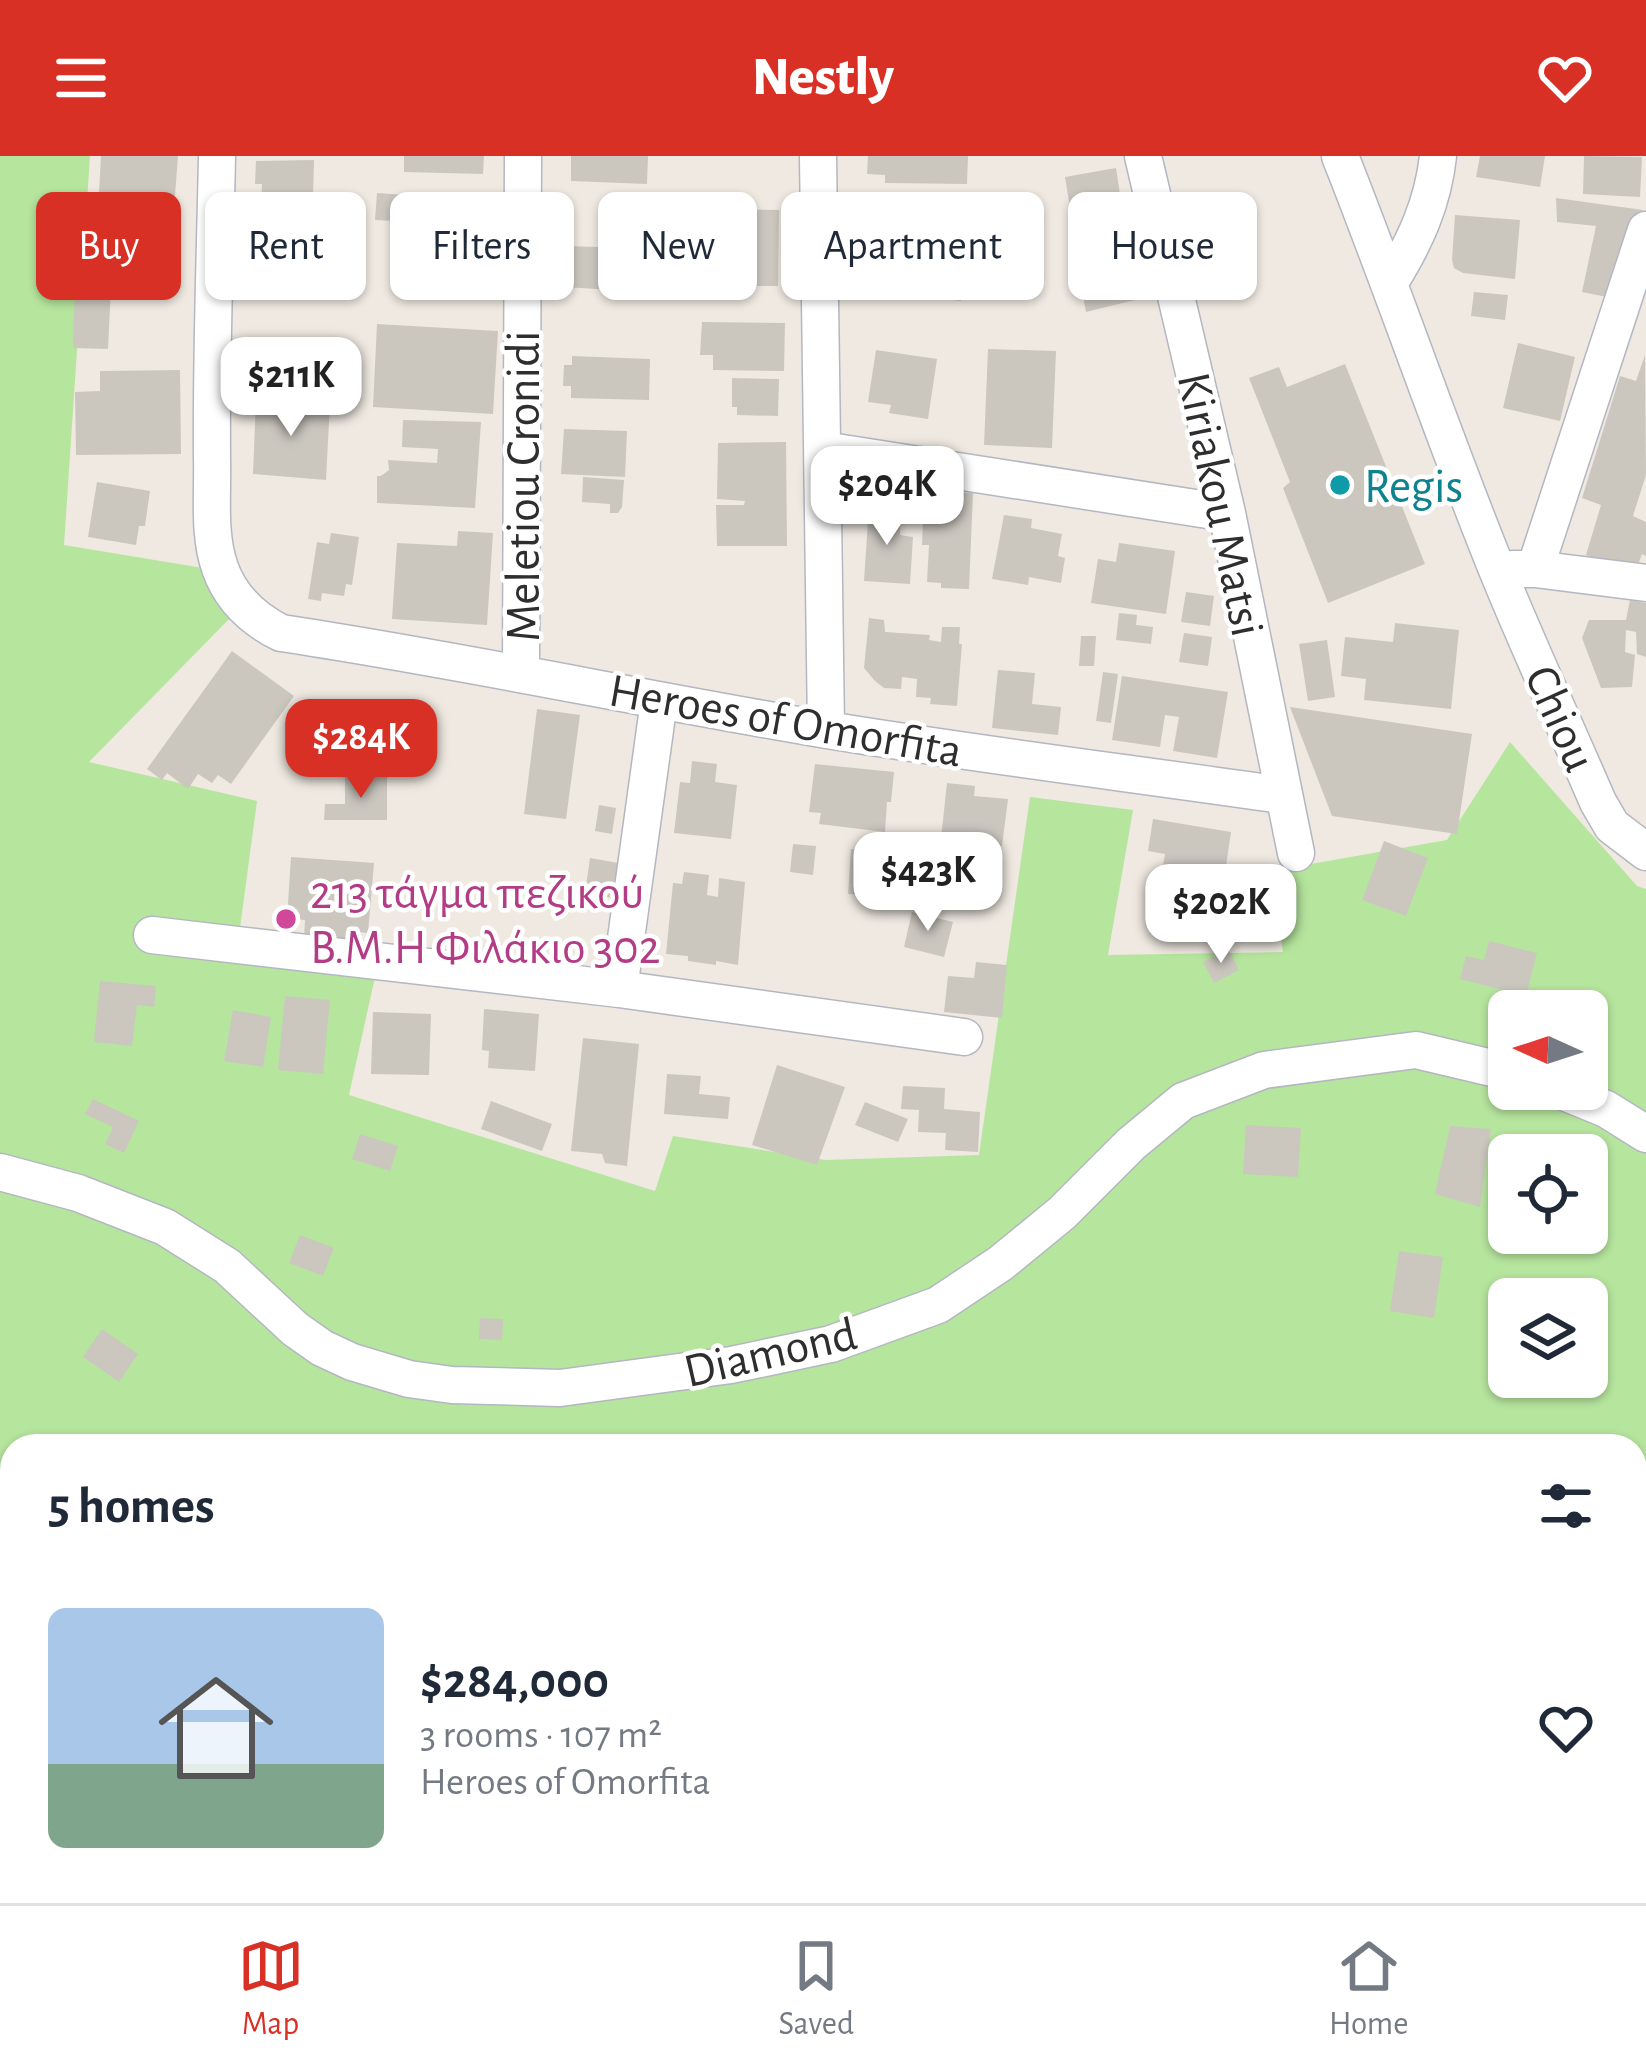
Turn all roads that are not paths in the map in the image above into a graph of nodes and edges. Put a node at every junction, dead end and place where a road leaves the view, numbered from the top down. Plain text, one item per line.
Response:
1 (217, 156) edge
2 (523, 156) edge
3 (818, 156) edge
4 (1143, 156) edge
5 (1340, 156) edge
6 (1438, 156) edge
7 (1646, 230) edge
8 (1390, 281) junction
9 (823, 450) junction
10 (1227, 513) junction
11 (1497, 569) junction
12 (1534, 569) junction
13 (1646, 583) edge
14 (521, 672) junction
15 (659, 700) junction
16 (826, 729) junction
17 (1282, 795) junction
18 (1296, 853) dead end
19 (1646, 853) edge
20 (152, 935) dead end
21 (619, 989) junction
22 (964, 1037) dead end
23 (1488, 1067) edge
24 (1608, 1110) edge
25 (1646, 1134) edge
26 (0, 1172) edge

1 - 14 street, Heroes of Omorfita
2 - 14 street, Meletiou Cronidi
3 - 9 street
4 - 10 street, Kiriakou Matsi
5 - 8 street, Chiou
6 - 8 street
7 - 12 street
8 - 11 street, Chiou
9 - 10 street
9 - 16 street
10 - 17 street, Kiriakou Matsi
11 - 12 street
11 - 19 street, Chiou
12 - 13 street
14 - 15 street, Heroes of Omorfita
15 - 16 street, Heroes of Omorfita
15 - 21 street
16 - 17 street, Heroes of Omorfita
17 - 18 street, Kiriakou Matsi
20 - 21 street
21 - 22 street
23 - 26 street, Diamond
24 - 25 street

